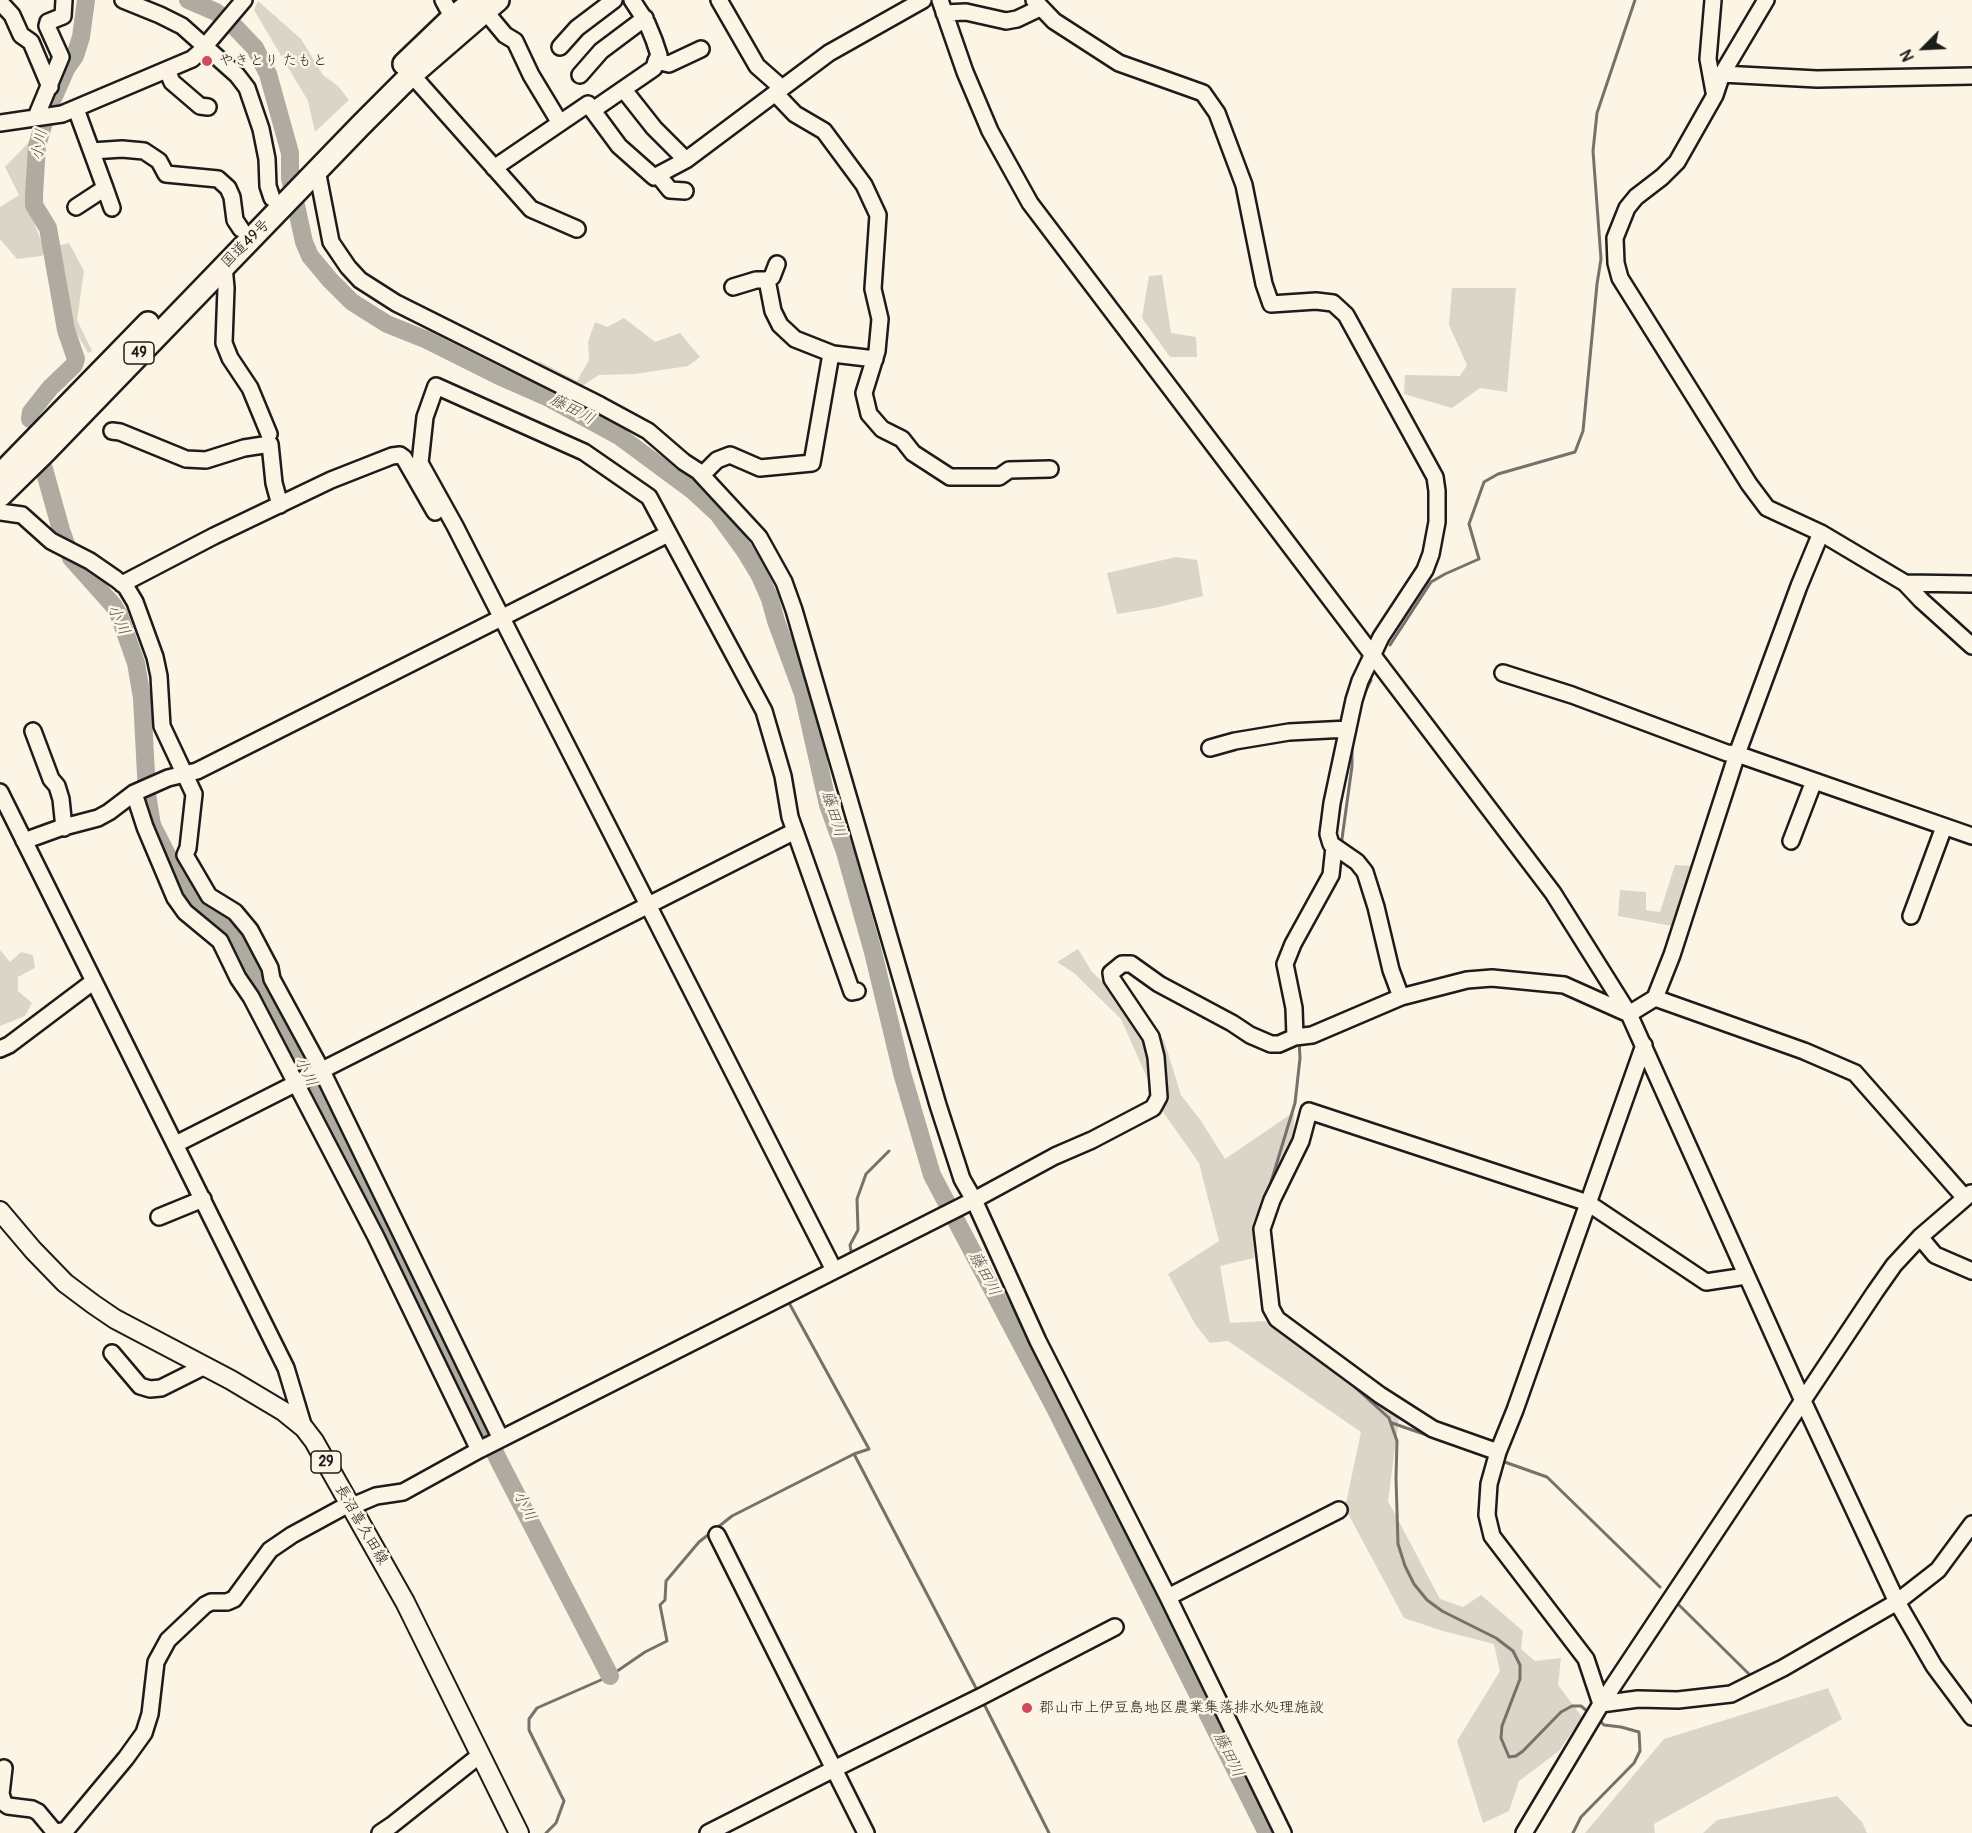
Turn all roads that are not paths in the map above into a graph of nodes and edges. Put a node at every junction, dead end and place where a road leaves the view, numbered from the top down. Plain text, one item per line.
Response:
1 (64, 0) edge
2 (123, 0) edge
3 (614, 0) edge
4 (632, 0) edge
5 (719, 0) edge
6 (923, 0) edge
7 (1713, 0) edge
8 (1766, 0) edge
9 (238, 1) edge
10 (0, 2) edge
11 (486, 4) edge
12 (1037, 4) edge
13 (942, 6) edge
14 (452, 17) edge
15 (645, 18) junction
16 (204, 47) junction
17 (560, 47) dead end
18 (701, 49) dead end
19 (656, 61) junction
20 (167, 70) junction
21 (1722, 74) junction
22 (412, 75) junction
23 (580, 75) dead end
24 (1972, 75) edge
25 (50, 87) junction
26 (624, 90) junction
27 (778, 91) junction
28 (1715, 95) junction
29 (208, 107) dead end
30 (76, 109) junction
31 (593, 110) junction
32 (43, 117) junction
33 (0, 123) edge
34 (560, 123) junction
35 (92, 151) junction
36 (686, 160) junction
37 (314, 166) junction
38 (494, 168) junction
39 (658, 175) junction
40 (105, 188) junction
41 (685, 191) dead end
42 (275, 201) junction
43 (76, 207) dead end
44 (112, 208) dead end
45 (241, 229) junction
46 (576, 229) dead end
47 (777, 264) dead end
48 (224, 266) junction
49 (766, 280) junction
50 (733, 287) dead end
51 (831, 354) junction
52 (875, 359) junction
53 (112, 431) dead end
54 (269, 434) dead end
55 (1050, 470) dead end
56 (0, 475) edge
57 (702, 475) junction
58 (0, 496) edge
59 (280, 506) junction
60 (0, 512) edge
61 (448, 516) junction
62 (1821, 533) junction
63 (668, 534) junction
64 (1905, 583) junction
65 (122, 584) junction
66 (1972, 584) edge
67 (501, 618) junction
68 (1972, 646) edge
69 (1372, 655) junction
70 (1503, 673) dead end
71 (1348, 729) junction
72 (33, 731) dead end
73 (1210, 748) dead end
74 (1737, 754) junction
75 (186, 774) junction
76 (1814, 781) junction
77 (143, 789) junction
78 (0, 792) edge
79 (1944, 827) junction
80 (64, 828) junction
81 (795, 831) junction
82 (1972, 836) edge
83 (24, 841) junction
84 (1791, 842) dead end
85 (1334, 847) junction
86 (647, 907) junction
87 (1911, 916) dead end
88 (94, 981) junction
89 (857, 991) dead end
90 (1401, 997) junction
91 (1655, 999) junction
92 (1629, 1014) junction
93 (1295, 1037) junction
94 (1644, 1045) junction
95 (0, 1049) edge
96 (322, 1071) junction
97 (297, 1083) junction
98 (177, 1147) junction
99 (1968, 1195) edge
100 (203, 1199) junction
101 (974, 1200) junction
102 (1588, 1203) junction
103 (0, 1211) edge
104 (159, 1217) dead end
105 (1920, 1237) junction
106 (834, 1270) junction
107 (1972, 1271) edge
108 (1746, 1276) junction
109 (112, 1353) dead end
110 (205, 1366) junction
111 (1803, 1401) junction
112 (304, 1428) junction
113 (501, 1439) junction
114 (479, 1450) junction
115 (1498, 1452) junction
116 (349, 1506) junction
117 (1339, 1510) dead end
118 (1972, 1524) edge
119 (717, 1535) dead end
120 (1168, 1598) junction
121 (1897, 1602) junction
122 (1116, 1627) dead end
123 (1601, 1704) junction
124 (1972, 1717) edge
125 (480, 1755) junction
126 (3, 1768) dead end
127 (834, 1768) junction
128 (380, 1833) edge
129 (519, 1833) edge
130 (708, 1833) edge
131 (866, 1833) edge
132 (1283, 1833) edge
133 (1524, 1833) edge

1 - 25 street
2 - 16 street
3 - 17 street
4 - 15 street
5 - 27 street
6 - 27 street
7 - 28 street
8 - 21 street
9 - 16 street
10 - 25 street
11 - 14 highway, 国道49号 / 49
11 - 34 street
12 - 13 street
12 - 69 street
13 - 69 street
14 - 22 highway, 国道49号 / 49
14 - 37 highway, 国道49号 / 49
15 - 19 street
15 - 23 street
16 - 20 street
16 - 42 street
18 - 19 street
19 - 26 street
20 - 29 street
20 - 30 street
21 - 24 street
21 - 28 street
22 - 37 highway, 国道49号 / 49
22 - 38 street
25 - 32 street
26 - 31 street
26 - 36 street
27 - 36 street
27 - 52 street
28 - 62 street
30 - 32 street
30 - 35 street
31 - 34 street
31 - 39 street
32 - 33 street
34 - 38 street
35 - 40 street
35 - 45 street
36 - 39 street
37 - 42 highway, 国道49号 / 49
37 - 57 street
38 - 46 street
39 - 41 street
40 - 43 street
40 - 44 street
42 - 45 highway, 国道49号 / 49
42 - 48 highway, 国道49号 / 49
45 - 56 highway, 国道49号 / 49
47 - 49 street
48 - 54 street
48 - 58 highway, 国道49号 / 49
49 - 50 street
49 - 51 street
51 - 52 street
51 - 57 street
52 - 55 street
53 - 59 street
57 - 101 street
59 - 61 street
59 - 65 street
60 - 65 street
61 - 63 street
61 - 67 street
62 - 64 street
62 - 74 street
63 - 67 street
63 - 81 street
64 - 66 street
64 - 68 street
65 - 75 street
67 - 75 street
67 - 86 street
69 - 71 street
69 - 92 street
70 - 74 street
71 - 73 street
71 - 85 street
72 - 80 street
74 - 76 street
74 - 91 street
75 - 77 street
75 - 96 street
76 - 79 street
76 - 84 street
77 - 80 street
77 - 97 street
78 - 83 street
79 - 82 street
79 - 87 street
80 - 83 street
81 - 86 street
81 - 89 street
83 - 88 street
85 - 90 street
85 - 93 street
86 - 96 street
86 - 106 street
88 - 95 street
88 - 98 street
90 - 92 street
90 - 93 street
91 - 92 street
91 - 99 street
92 - 94 street
93 - 101 street
94 - 102 street
94 - 108 street
96 - 97 street
96 - 113 street
97 - 98 street
97 - 114 street
98 - 100 street
99 - 105 street
100 - 104 street
100 - 112 street
101 - 106 street
101 - 120 street
102 - 108 street
102 - 115 street
102 - 115 street
103 - 110 main road, 長沼喜久田線 / 29
105 - 107 street
105 - 111 street
106 - 113 street
108 - 111 street
109 - 110 street
110 - 112 main road, 長沼喜久田線 / 29
111 - 121 street
111 - 123 street
112 - 116 main road, 長沼喜久田線 / 29
113 - 114 street
114 - 116 street
115 - 123 street
116 - 125 main road, 長沼喜久田線 / 29
116 - 126 street
117 - 120 street
118 - 121 street
119 - 127 street
120 - 132 street
121 - 123 street
121 - 124 street
122 - 127 street
123 - 133 street
125 - 128 street
125 - 129 main road, 長沼喜久田線 / 29
127 - 130 street
127 - 131 street

